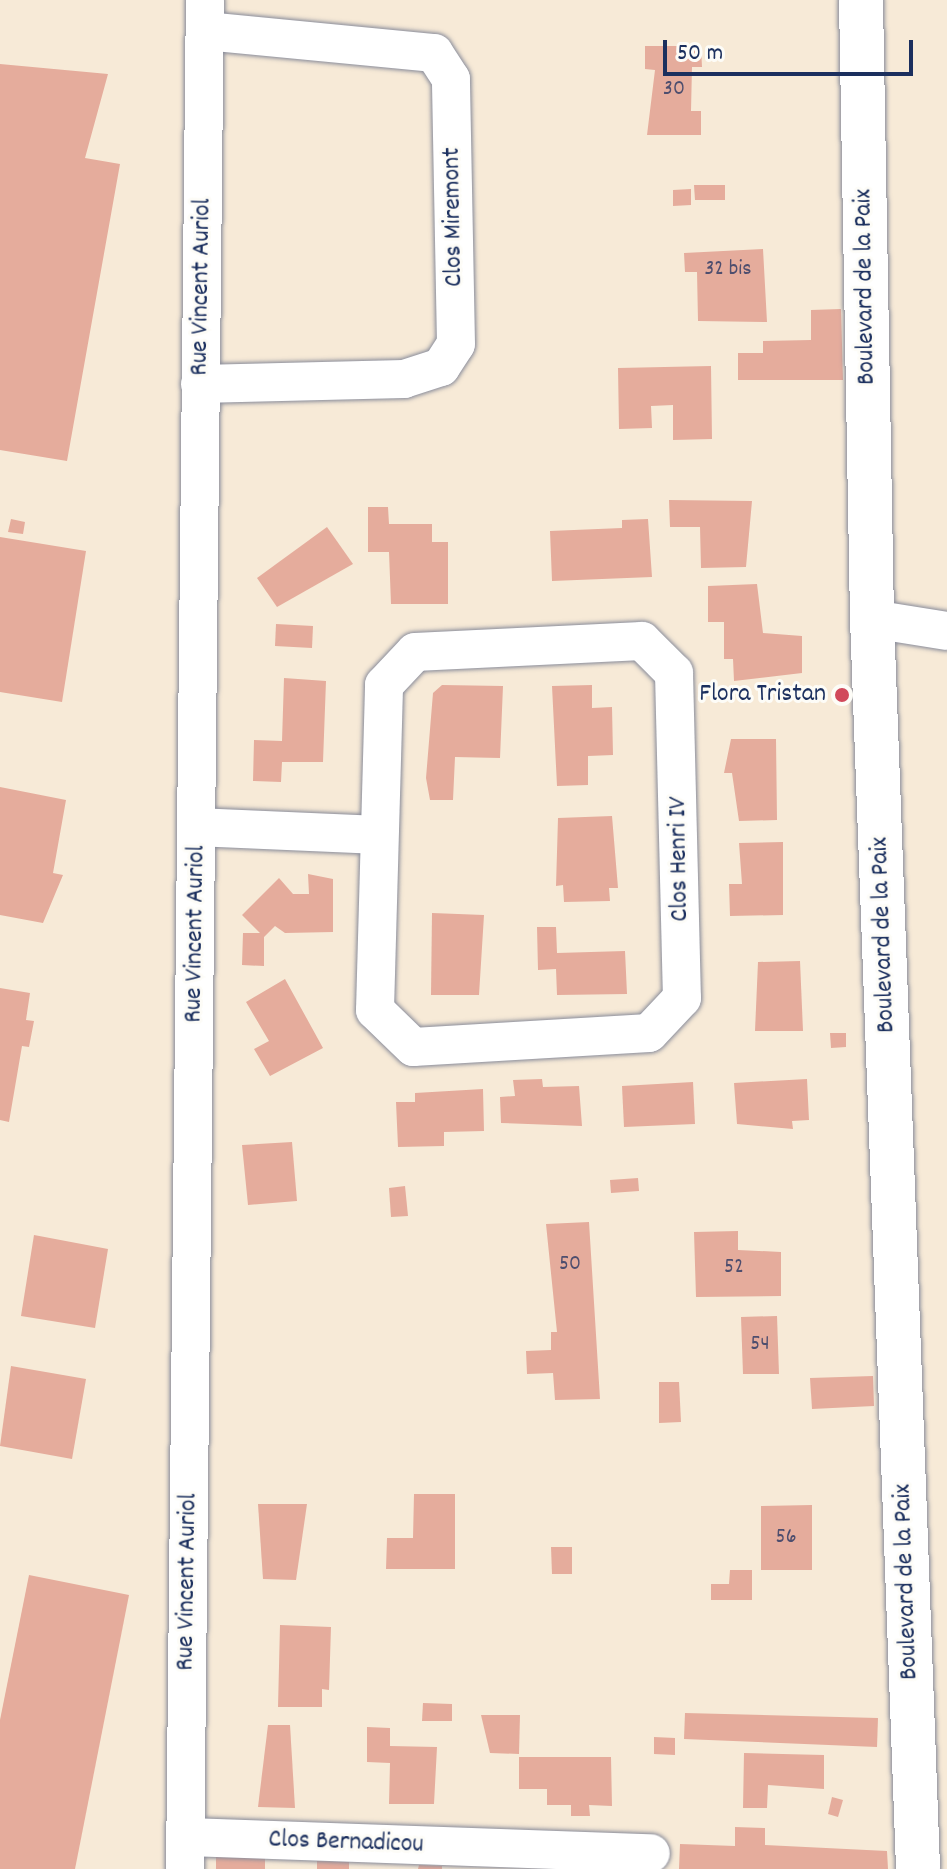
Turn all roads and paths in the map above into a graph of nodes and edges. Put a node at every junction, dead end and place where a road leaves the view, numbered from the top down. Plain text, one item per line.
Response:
1 (861, 0) edge
2 (206, 16) edge
3 (200, 384) junction
4 (872, 619) junction
5 (947, 631) edge
6 (197, 827) junction
7 (378, 835) junction
8 (185, 1853) edge
9 (651, 1853) dead end
10 (918, 1869) edge

1 - 4 main road, Boulevard de la Paix
2 - 3 street, Rue Vincent Auriol
2 - 3 street, Clos Miremont
3 - 6 street, Rue Vincent Auriol
4 - 5 street
4 - 10 main road, Boulevard de la Paix
6 - 7 street
6 - 8 street, Rue Vincent Auriol
7 - 7 street, Clos Henri IV
8 - 9 street, Clos Bernadicou

